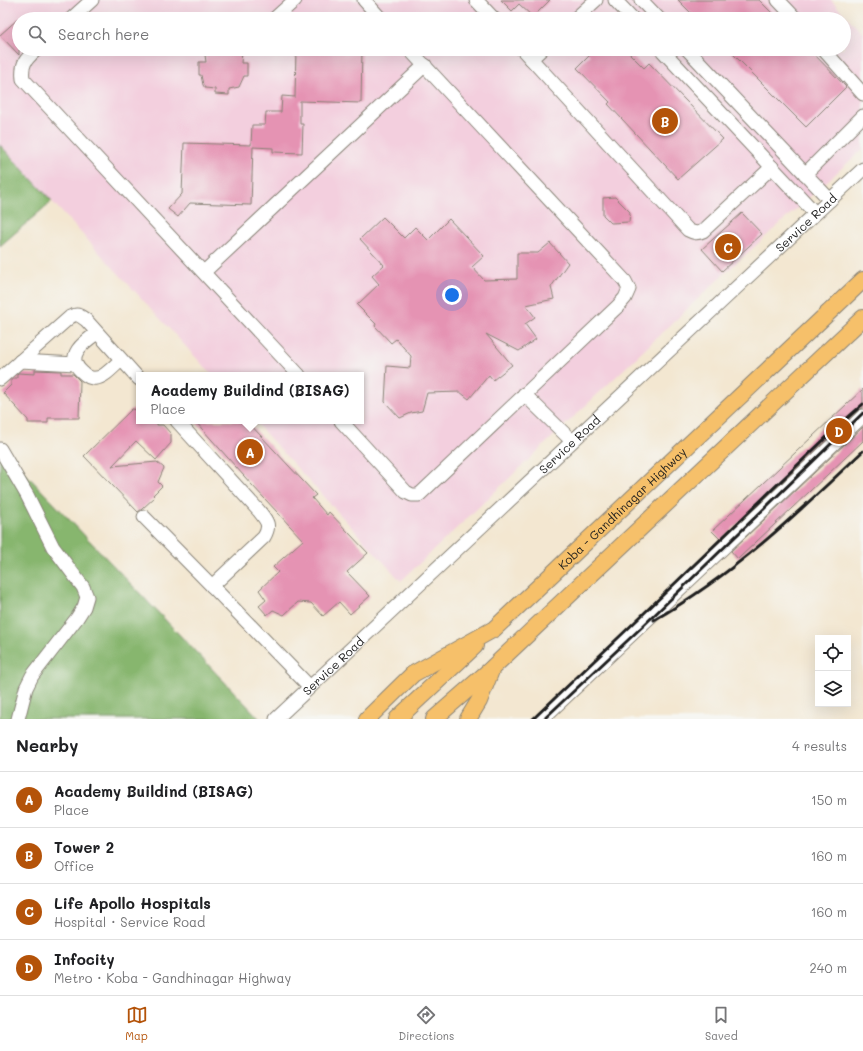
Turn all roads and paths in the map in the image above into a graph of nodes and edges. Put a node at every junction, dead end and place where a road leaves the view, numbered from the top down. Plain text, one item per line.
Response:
1 (92, 0) edge
2 (295, 0) edge
3 (364, 0) edge
4 (476, 0) edge
5 (596, 0) edge
6 (615, 0) edge
7 (641, 0) edge
8 (778, 0) edge
9 (79, 12) edge
10 (282, 12) edge
11 (375, 12) edge
12 (487, 12) edge
13 (583, 12) edge
14 (626, 12) edge
15 (652, 12) edge
16 (789, 12) edge
17 (30, 56) edge
18 (416, 56) edge
19 (528, 56) edge
20 (534, 56) edge
21 (668, 56) edge
22 (694, 56) edge
23 (828, 56) edge
24 (531, 59) junction
25 (425, 65) junction
26 (863, 94) edge
27 (863, 116) edge
28 (772, 167) junction
29 (863, 169) edge
30 (805, 174) junction
31 (830, 200) junction
32 (815, 213) junction
33 (204, 272) junction
34 (863, 280) edge
35 (863, 318) edge
36 (97, 333) junction
37 (121, 360) junction
38 (20, 362) junction
39 (76, 364) junction
40 (296, 372) edge
41 (136, 376) edge
42 (0, 380) edge
43 (524, 394) junction
44 (863, 416) edge
45 (180, 424) edge
46 (344, 424) edge
47 (572, 441) junction
48 (0, 449) edge
49 (144, 517) dead end
50 (212, 586) junction
51 (494, 629) junction
52 (492, 668) junction
53 (310, 687) junction
54 (439, 715) edge
55 (18, 719) edge
56 (276, 719) edge
57 (367, 719) edge
58 (397, 719) edge
59 (468, 719) edge
60 (542, 719) edge

1 - 9 street
2 - 10 street
3 - 11 street
4 - 12 street
5 - 13 street
6 - 14 street
7 - 15 street
8 - 16 street
17 - 33 street
18 - 25 street
19 - 24 street
20 - 24 street
21 - 28 street
22 - 30 street
23 - 26 street
24 - 28 street
25 - 33 street
25 - 43 street
27 - 30 street
28 - 32 street
29 - 31 street, Service Road
30 - 31 street
31 - 32 street, Service Road
32 - 47 street, Service Road
33 - 40 street
34 - 51 main road, Koba - Gandhinagar Highway
35 - 52 main road
36 - 37 street
36 - 38 street
36 - 39 street
37 - 39 street
37 - 41 street
38 - 39 street
38 - 42 street
43 - 46 street
43 - 47 street
44 - 60 street
45 - 50 street
47 - 53 street, Service Road
48 - 55 street
49 - 50 street
50 - 53 street
51 - 57 main road, Koba - Gandhinagar Highway
51 - 58 main road
52 - 54 main road
52 - 59 main road
53 - 56 street, Service Road

